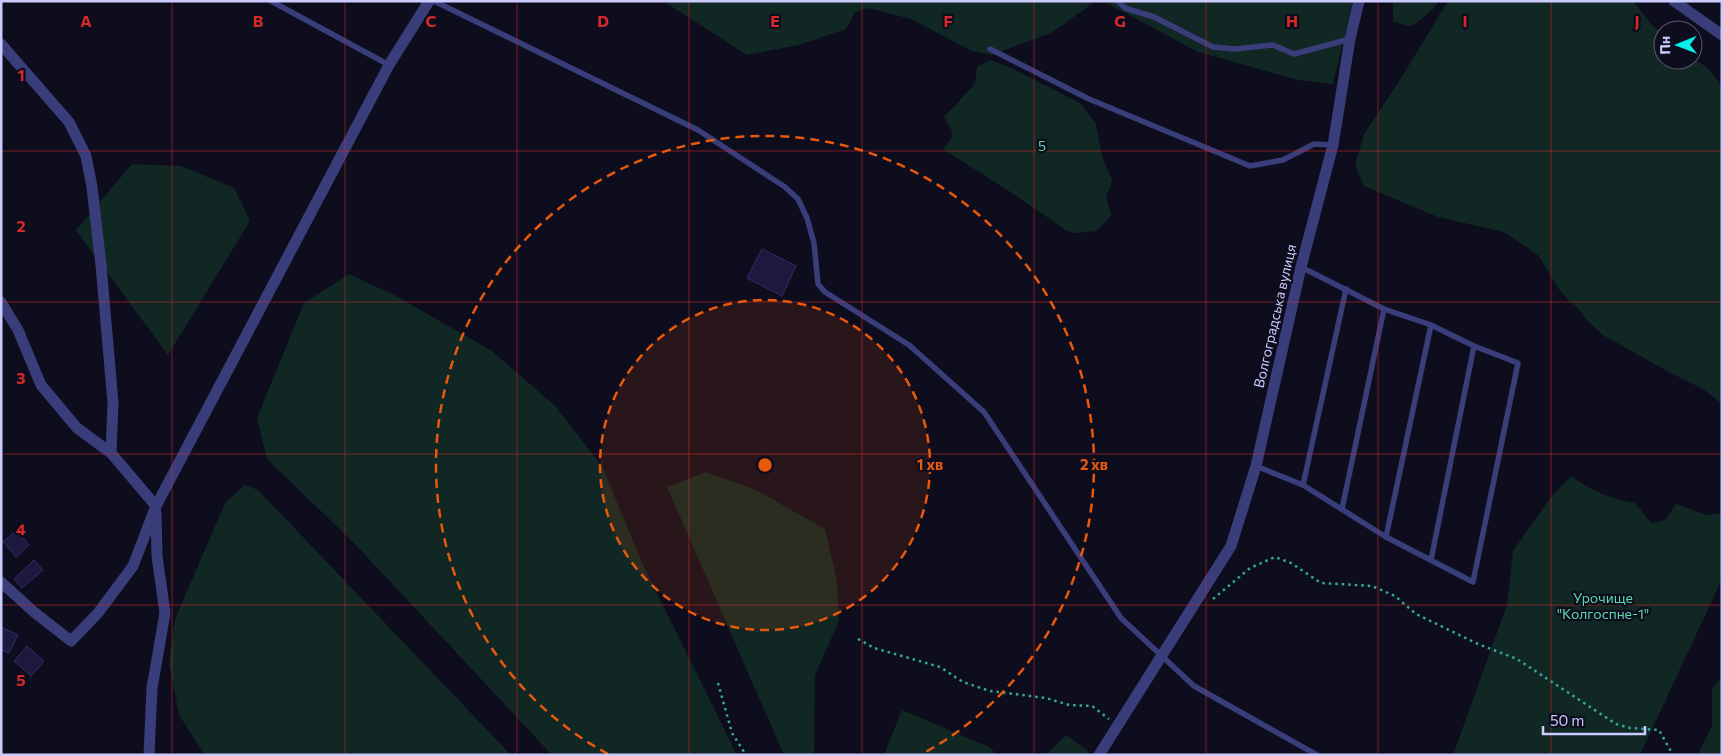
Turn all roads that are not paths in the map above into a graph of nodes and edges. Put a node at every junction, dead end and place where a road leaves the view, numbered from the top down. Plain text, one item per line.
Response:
1 (271, 1) edge
2 (430, 1) edge
3 (434, 1) edge
4 (1118, 1) edge
5 (1359, 1) edge
6 (1674, 1) edge
7 (1722, 35) edge
8 (1350, 39) junction
9 (1, 44) edge
10 (990, 49) dead end
11 (389, 65) junction
12 (1333, 145) junction
13 (1301, 267) junction
14 (1346, 289) junction
15 (1, 302) edge
16 (1384, 309) junction
17 (1430, 325) junction
18 (1474, 346) junction
19 (111, 452) junction
20 (1256, 466) junction
21 (1303, 485) junction
22 (156, 506) junction
23 (1342, 509) junction
24 (1386, 537) junction
25 (1431, 560) junction
26 (1, 582) edge
27 (1162, 656) junction
28 (150, 755) edge
29 (1099, 755) edge
30 (1317, 755) edge

1 - 11 lane
2 - 11 street
3 - 27 lane
4 - 8 lane
5 - 8 street, Волгоградська вулиця
6 - 7 street
8 - 12 street, Волгоградська вулиця
9 - 19 street
10 - 12 lane
11 - 22 street
12 - 13 street, Волгоградська вулиця
13 - 14 lane
13 - 20 street, Волгоградська вулиця
14 - 16 lane
14 - 21 lane
15 - 19 street
16 - 17 lane
16 - 23 lane
17 - 18 lane
17 - 24 lane
18 - 25 lane
18 - 25 lane
19 - 22 street
20 - 21 lane
20 - 27 street, Волгоградська вулиця
21 - 23 lane
22 - 26 street
22 - 28 street
23 - 24 lane
24 - 25 lane
27 - 29 street, Волгоградська вулиця
27 - 30 lane

